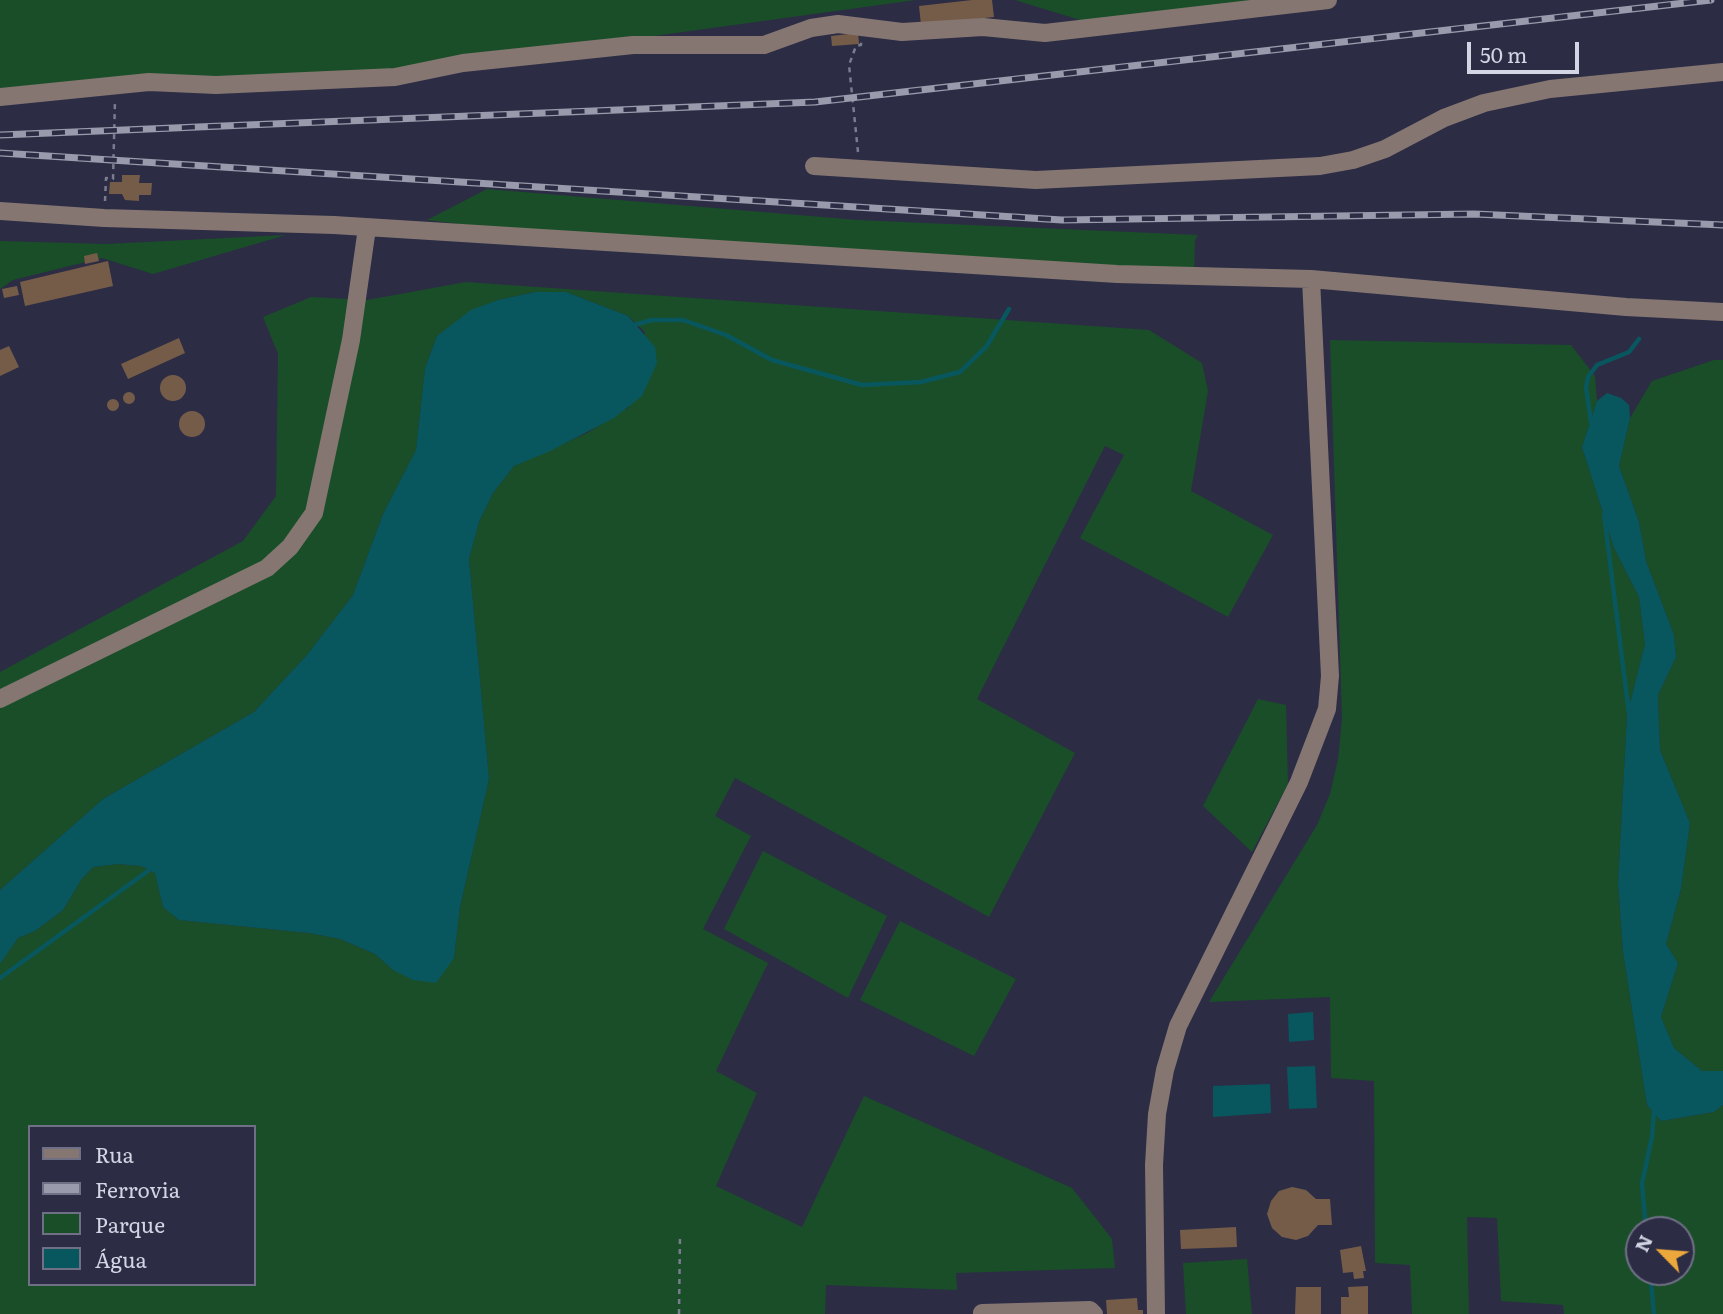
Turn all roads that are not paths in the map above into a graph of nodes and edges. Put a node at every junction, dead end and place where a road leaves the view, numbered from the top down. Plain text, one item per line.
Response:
1 (1328, 0) edge
2 (1723, 72) edge
3 (0, 97) edge
4 (814, 166) dead end
5 (0, 211) edge
6 (367, 228) junction
7 (1311, 279) junction
8 (1723, 312) edge
9 (0, 699) edge
10 (982, 1295) dead end
11 (982, 1314) edge
12 (1094, 1314) edge
13 (1156, 1314) edge

1 - 3 street
2 - 4 street
5 - 6 street
6 - 7 street
6 - 9 street
7 - 8 street
7 - 13 street
10 - 11 street
11 - 12 street

